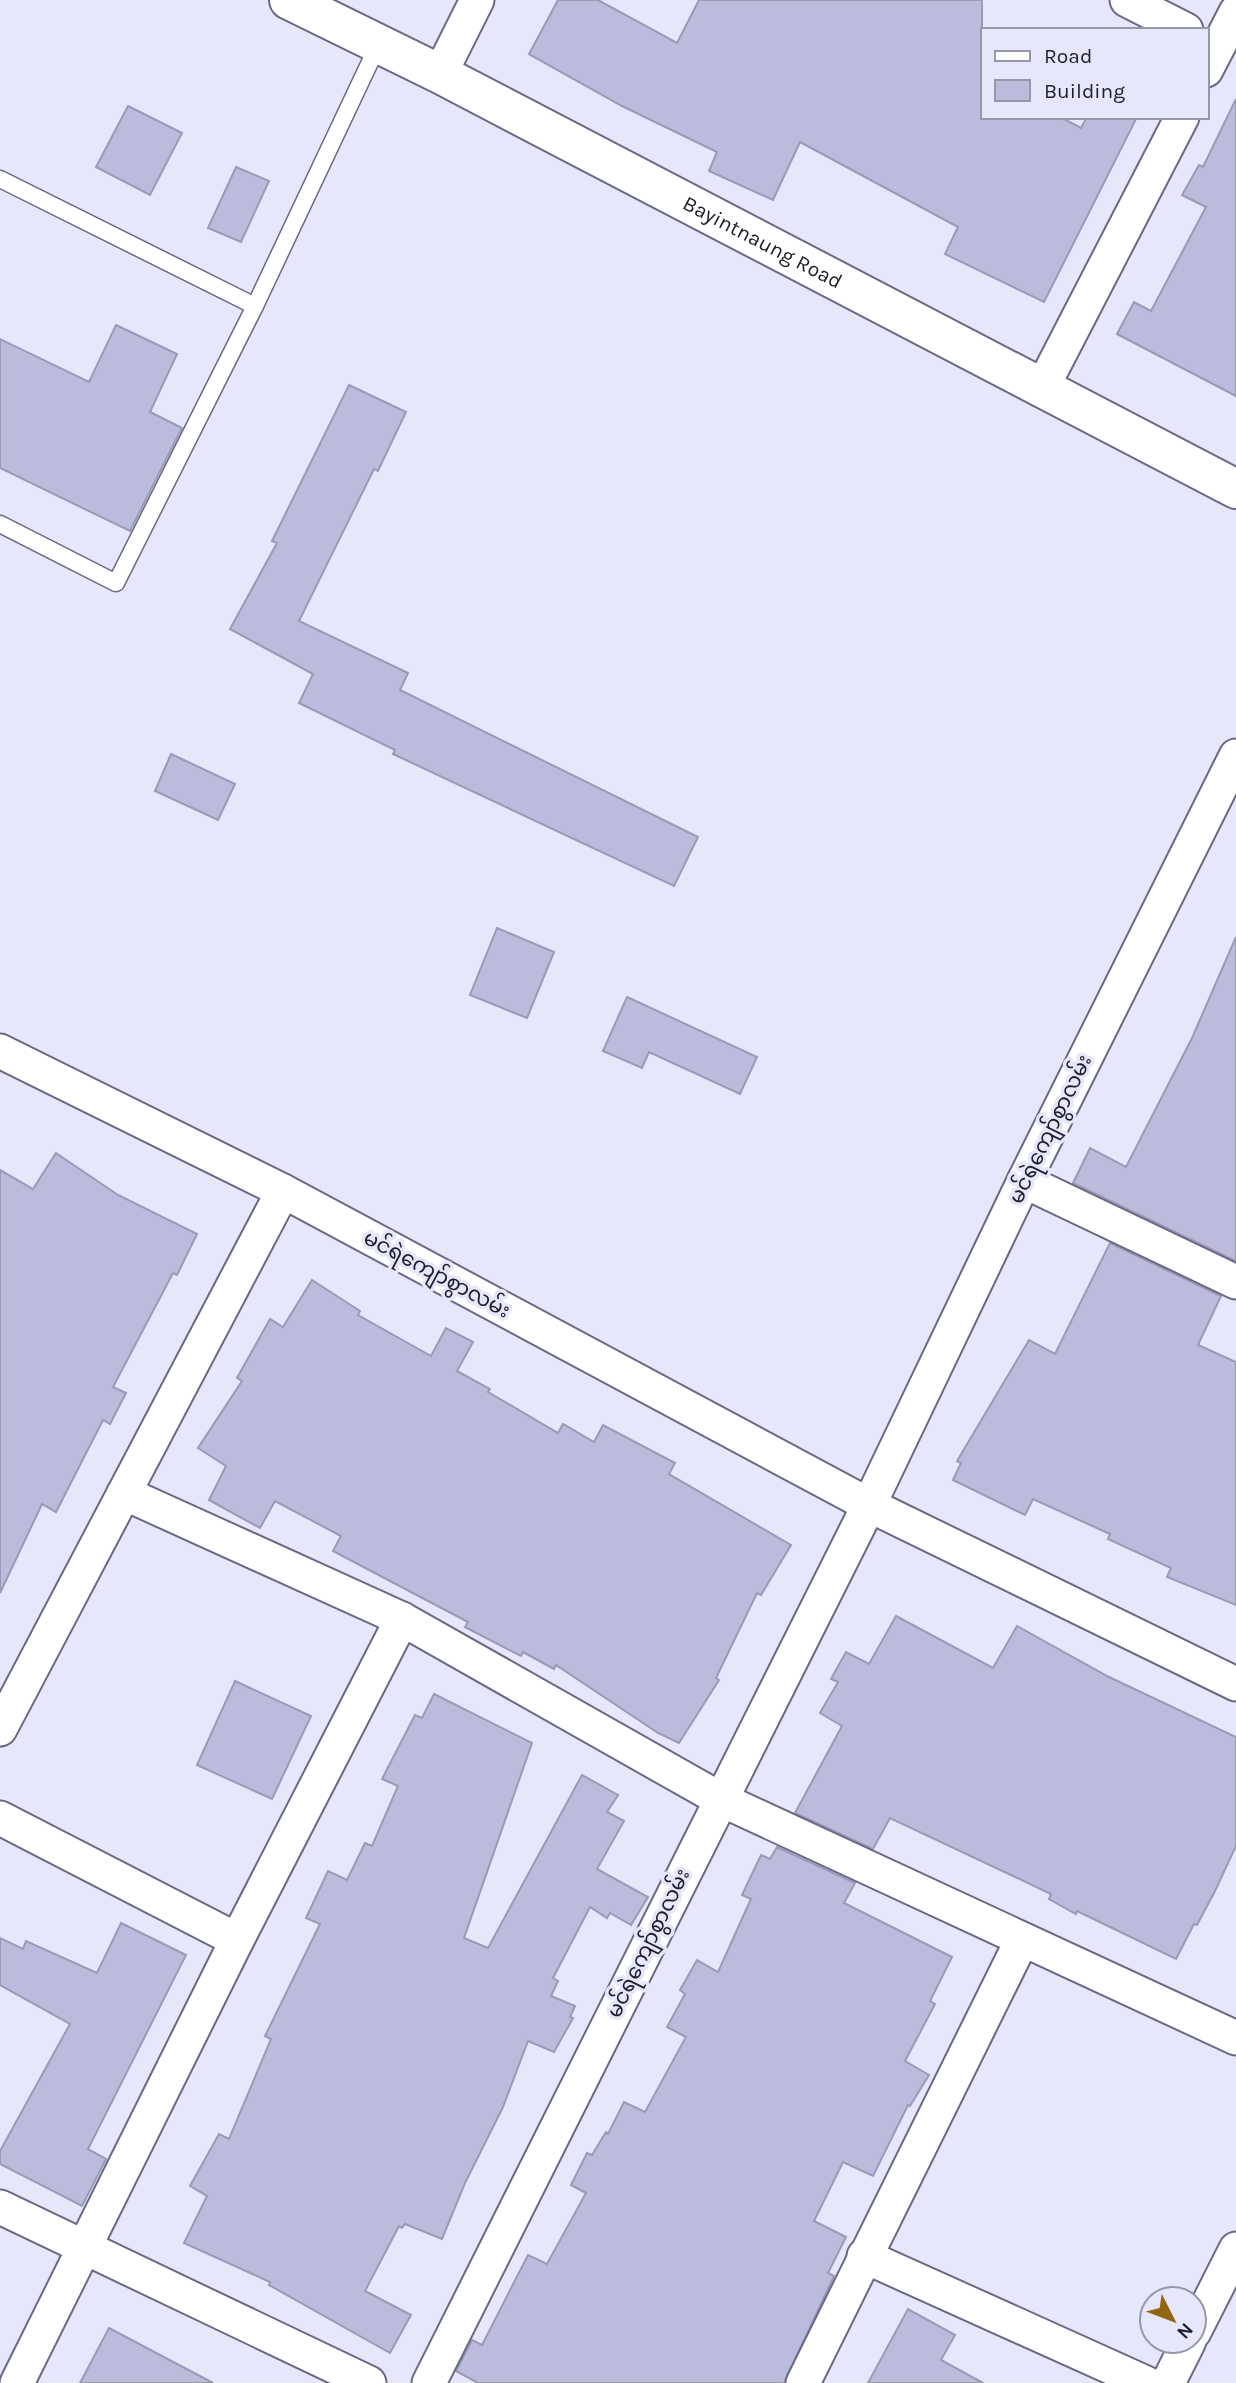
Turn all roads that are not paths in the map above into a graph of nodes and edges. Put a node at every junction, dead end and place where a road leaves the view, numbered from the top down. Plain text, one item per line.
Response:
1 (289, 0) edge
2 (477, 0) edge
3 (1127, 0) edge
4 (1236, 12) edge
5 (1182, 28) edge
6 (379, 43) junction
7 (1210, 52) edge
8 (439, 74) junction
9 (1181, 119) edge
10 (0, 179) edge
11 (255, 306) junction
12 (1041, 390) junction
13 (1236, 489) edge
14 (0, 524) edge
15 (1236, 756) edge
16 (0, 1051) edge
17 (1024, 1181) junction
18 (283, 1191) junction
19 (1236, 1282) edge
20 (124, 1493) junction
21 (869, 1505) junction
22 (402, 1619) junction
23 (1236, 1685) edge
24 (0, 1729) edge
25 (720, 1799) junction
26 (0, 1818) edge
27 (237, 1940) junction
28 (1022, 1940) junction
29 (1236, 2038) edge
30 (0, 2207) edge
31 (83, 2248) junction
32 (1236, 2249) edge
33 (864, 2256) junction
34 (1208, 2304) edge
35 (1182, 2355) edge
36 (17, 2383) edge
37 (369, 2383) edge
38 (429, 2383) edge
39 (803, 2383) edge
40 (1146, 2383) edge
41 (1168, 2383) edge

1 - 6 street, Bayintnaung Road
2 - 8 street
3 - 5 street
4 - 7 street
6 - 8 street, Bayintnaung Road
6 - 11 lane
8 - 12 street, Bayintnaung Road
9 - 12 street
10 - 11 lane
11 - 14 lane
12 - 13 street, Bayintnaung Road
15 - 17 street, မင်ရဲကျော်စွာလမ်း
16 - 18 street, မင်ရဲကျော်စွာလမ်း
17 - 19 street
17 - 21 street, မင်ရဲကျော်စွာလမ်း
18 - 20 street
18 - 21 street, မင်ရဲကျော်စွာလမ်း
20 - 22 street
20 - 24 street
21 - 23 street, မင်ရဲကျော်စွာလမ်း
21 - 25 street, မင်ရဲကျော်စွာလမ်း
22 - 25 street
22 - 27 street
25 - 28 street
25 - 38 street, မင်ရဲကျော်စွာလမ်း
26 - 27 street
27 - 31 street
28 - 29 street
28 - 33 street
30 - 31 street
31 - 36 street
31 - 37 street
32 - 34 street
33 - 39 street
33 - 40 street
35 - 41 street

